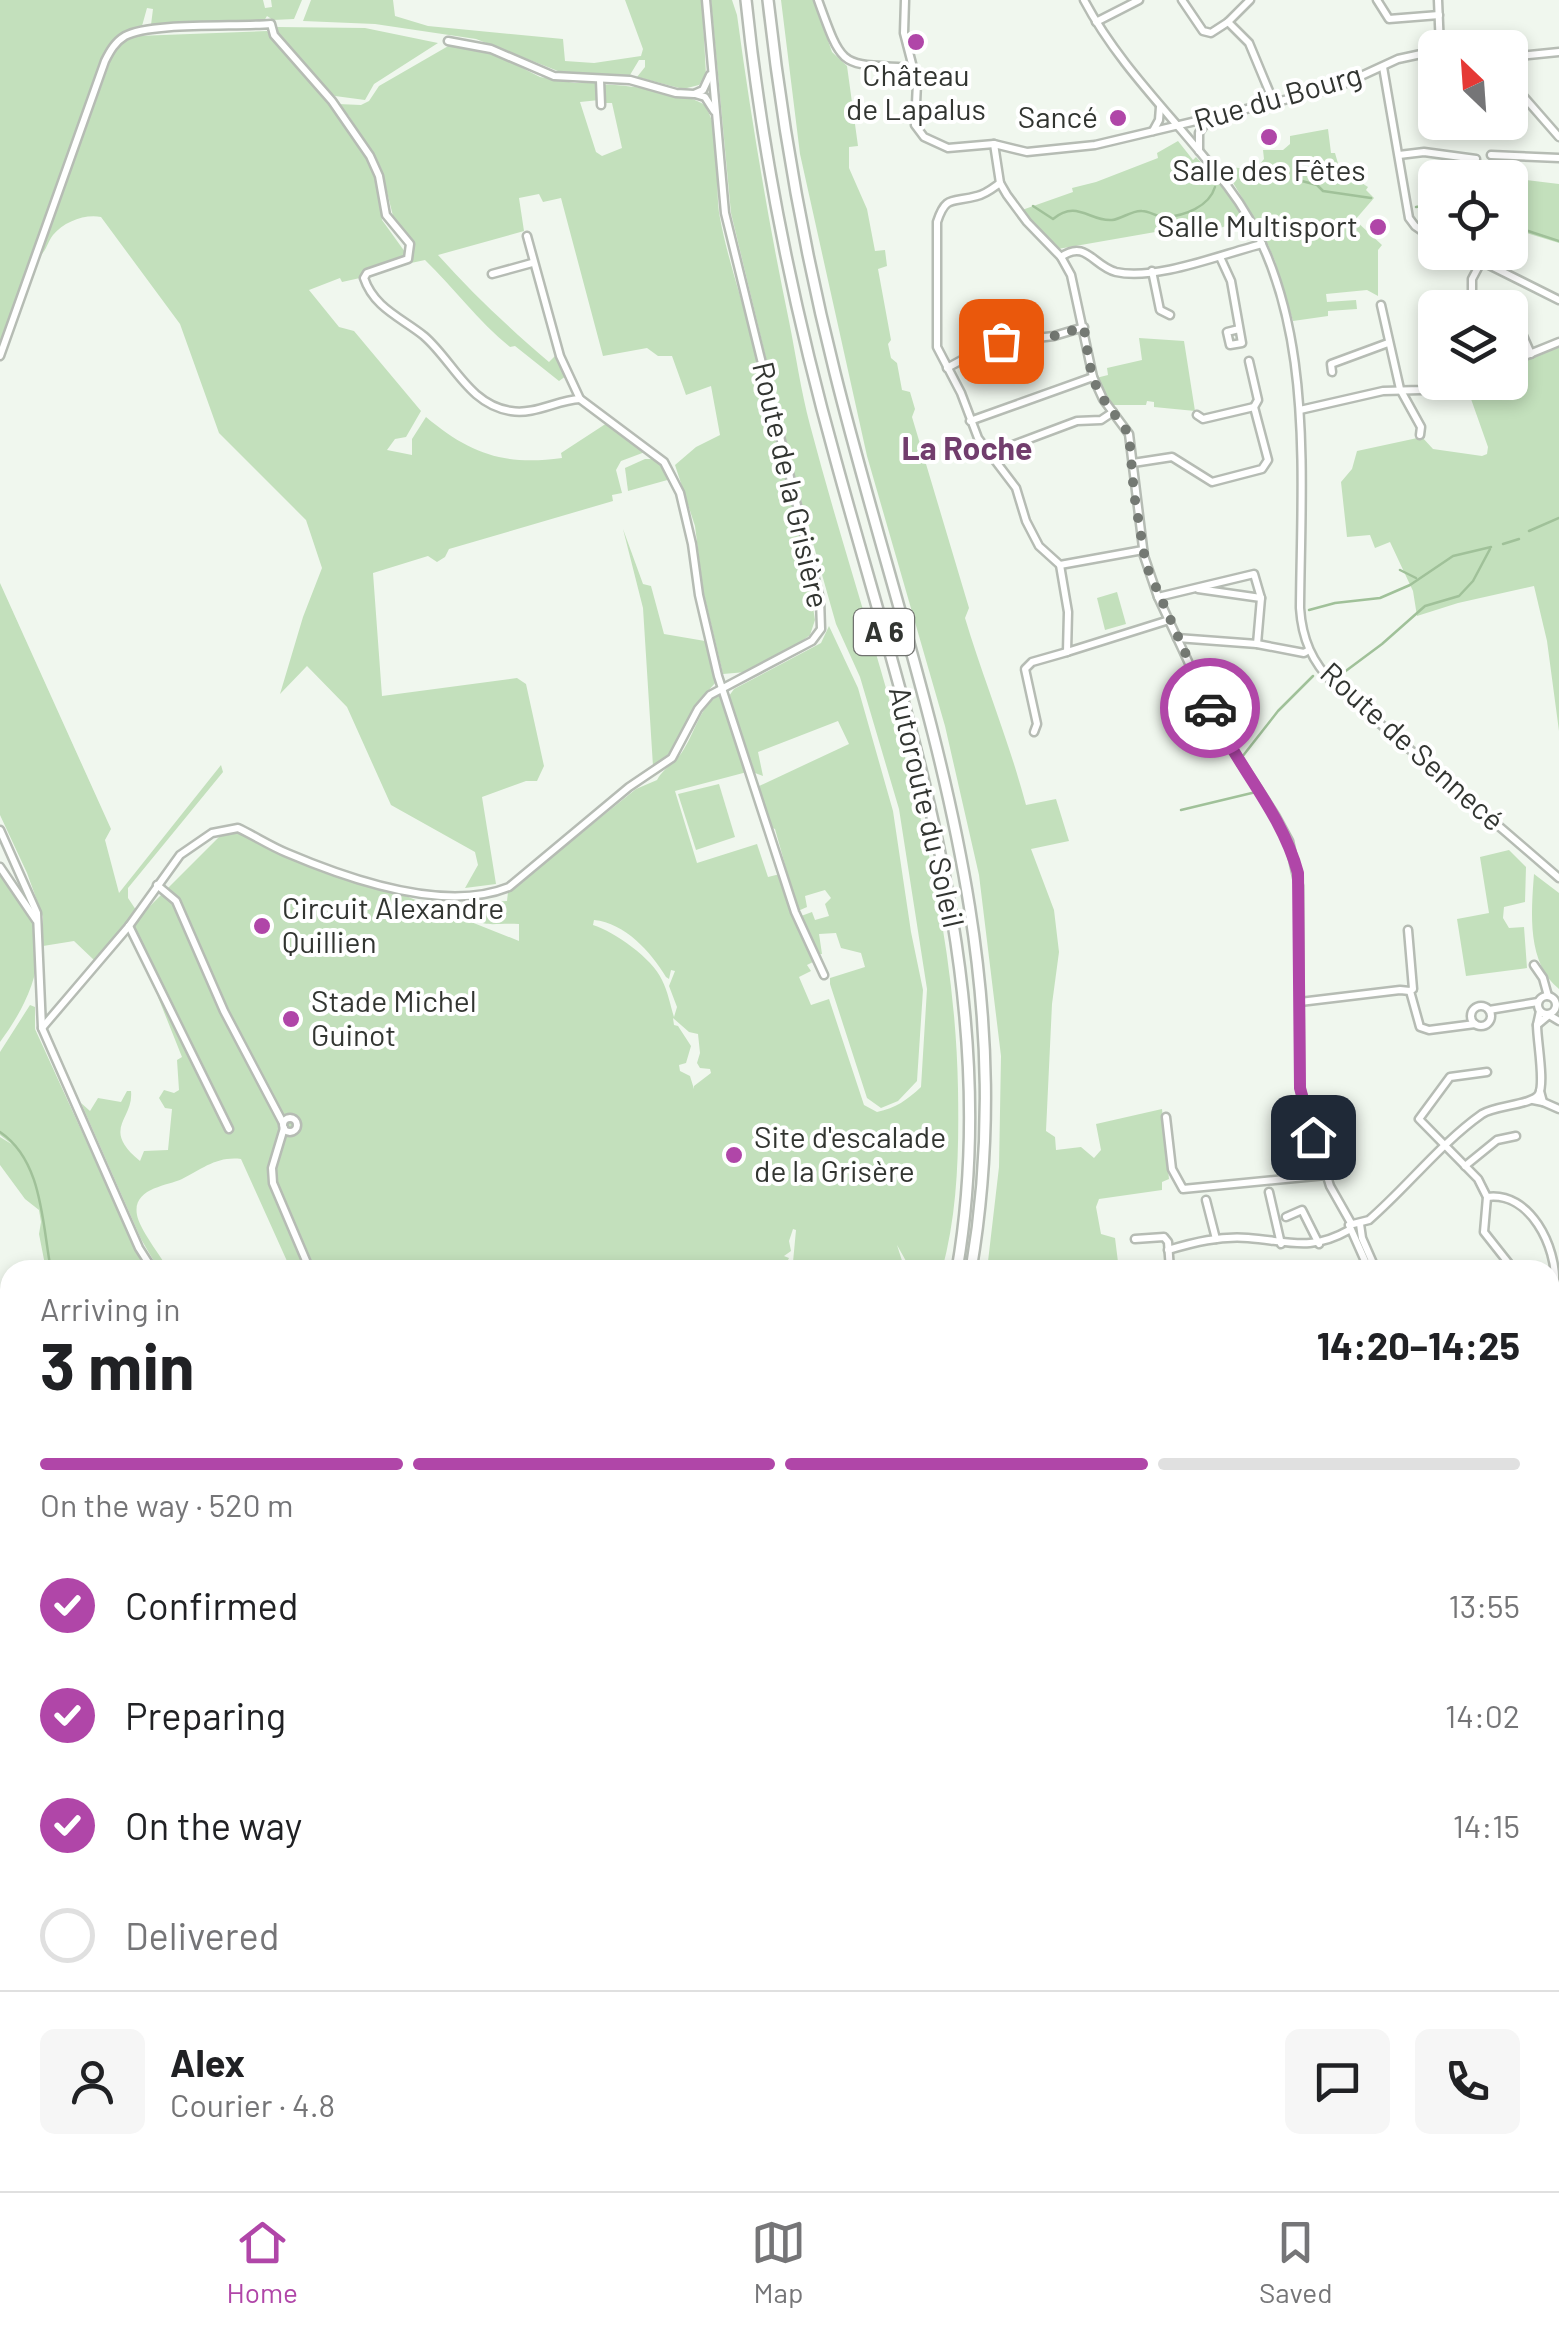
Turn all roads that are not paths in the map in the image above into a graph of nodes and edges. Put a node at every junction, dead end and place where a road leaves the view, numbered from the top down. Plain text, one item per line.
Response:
1 (706, 0) edge
2 (746, 0) edge
3 (768, 0) edge
4 (818, 0) edge
5 (905, 0) edge
6 (1084, 0) edge
7 (1139, 0) edge
8 (1182, 0) edge
9 (1250, 0) edge
10 (1377, 0) edge
11 (1438, 0) edge
12 (1439, 14) junction
13 (1096, 22) junction
14 (1228, 22) junction
15 (1439, 30) edge
16 (448, 40) dead end
17 (1559, 52) edge
18 (1418, 55) edge
19 (1528, 55) edge
20 (1382, 66) junction
21 (913, 68) junction
22 (712, 69) junction
23 (600, 80) junction
24 (694, 94) junction
25 (1528, 101) edge
26 (1274, 103) junction
27 (601, 105) dead end
28 (1160, 106) junction
29 (717, 117) junction
30 (1208, 120) junction
31 (1178, 126) junction
32 (1153, 131) junction
33 (1559, 137) edge
34 (994, 144) junction
35 (1199, 152) junction
36 (1399, 155) junction
37 (1491, 155) dead end
38 (1559, 158) edge
39 (1476, 159) dead end
40 (1000, 183) junction
41 (1418, 227) edge
42 (527, 236) dead end
43 (1262, 244) junction
44 (1061, 257) junction
45 (1220, 257) junction
46 (532, 262) junction
47 (1497, 270) edge
48 (1152, 272) junction
49 (492, 274) dead end
50 (1559, 300) edge
51 (1382, 305) dead end
52 (1170, 315) dead end
53 (1084, 327) junction
54 (1239, 329) dead end
55 (1559, 342) edge
56 (1388, 343) junction
57 (1528, 347) edge
58 (1531, 354) junction
59 (1528, 355) edge
60 (0, 356) edge
61 (1249, 361) dead end
62 (947, 368) junction
63 (1332, 372) dead end
64 (1093, 377) junction
65 (1400, 390) junction
66 (1418, 390) edge
67 (580, 399) junction
68 (1254, 407) junction
69 (1300, 410) junction
70 (1113, 412) junction
71 (1197, 415) dead end
72 (970, 421) junction
73 (1420, 434) dead end
74 (989, 454) junction
75 (1133, 463) junction
76 (1143, 550) junction
77 (1060, 565) junction
78 (1198, 588) junction
79 (1158, 596) junction
80 (1261, 598) junction
81 (1169, 620) junction
82 (1177, 638) junction
83 (1257, 644) junction
84 (1309, 650) junction
85 (1067, 652) junction
86 (723, 689) junction
87 (1034, 732) dead end
88 (0, 830) edge
89 (0, 867) edge
90 (1559, 878) edge
91 (158, 886) junction
92 (39, 925) junction
93 (129, 926) junction
94 (1408, 930) dead end
95 (1534, 965) dead end
96 (824, 975) dead end
97 (1410, 992) junction
98 (1300, 1002) junction
99 (1556, 1005) edge
100 (1539, 1007) junction
101 (1489, 1010) junction
102 (1549, 1014) junction
103 (1475, 1024) junction
104 (1537, 1025) junction
105 (42, 1028) junction
106 (1487, 1072) dead end
107 (1540, 1091) junction
108 (1533, 1100) junction
109 (1544, 1102) junction
110 (1559, 1109) edge
111 (1166, 1117) dead end
112 (230, 1130) dead end
113 (1516, 1136) dead end
114 (1445, 1148) junction
115 (1465, 1166) junction
116 (1326, 1175) junction
117 (1269, 1192) dead end
118 (1487, 1197) junction
119 (1206, 1200) dead end
120 (1286, 1217) dead end
121 (1355, 1229) junction
122 (1135, 1238) dead end
123 (1216, 1239) junction
124 (1281, 1244) junction
125 (1319, 1244) junction
126 (1168, 1250) junction
127 (146, 1260) edge
128 (306, 1260) edge
129 (958, 1260) edge
130 (972, 1260) edge
131 (1169, 1260) edge
132 (1369, 1260) edge
133 (1506, 1260) edge
134 (1553, 1260) edge

1 - 22 street, Route de la Grisière
2 - 129 highway, Autoroute du Soleil / A 6
3 - 130 highway, Autoroute du Soleil / A 6
4 - 21 street
5 - 21 street
6 - 13 street, Route de Sennecé
7 - 13 street
8 - 14 street
9 - 14 street
10 - 12 street
11 - 12 street
12 - 15 street
13 - 28 street, Route de Sennecé
14 - 26 street
16 - 23 street
17 - 19 street
18 - 20 street, Rue du Bourg
20 - 26 street, Rue du Bourg
20 - 36 street
21 - 34 street, Rue du Bourg
22 - 24 street
22 - 29 street, Route de la Grisière
23 - 24 street
23 - 27 street
24 - 29 street
25 - 33 street
26 - 30 street, Rue du Bourg
28 - 31 street, Route de Sennecé
28 - 32 street
29 - 86 street, Route de la Grisière
30 - 31 street, Rue du Bourg
30 - 35 street
31 - 32 street, Rue du Bourg
31 - 35 street, Route de Sennecé
32 - 34 street, Rue du Bourg
34 - 40 street
35 - 43 street, Route de Sennecé
36 - 39 street
36 - 41 street
37 - 38 street
40 - 44 street
40 - 62 street
42 - 46 street
43 - 45 street
43 - 69 street, Route de Sennecé
44 - 48 street
44 - 53 street
45 - 48 street
45 - 54 street
46 - 49 street
46 - 67 street
47 - 50 street
48 - 52 street
51 - 56 street
53 - 62 street
53 - 64 street
55 - 58 street
56 - 63 street
56 - 65 street
57 - 58 street
58 - 59 street
60 - 67 street
61 - 68 street
62 - 72 street
64 - 70 street
64 - 72 street
65 - 66 street
65 - 69 street
65 - 73 street
67 - 86 street
68 - 71 street
68 - 75 street
69 - 84 street, Route de Sennecé
70 - 74 street
70 - 75 street
72 - 74 street
74 - 77 street
75 - 76 street
76 - 77 street
76 - 79 street
77 - 85 street
78 - 79 street
78 - 80 street
78 - 80 street
79 - 81 street
80 - 83 street
81 - 82 street
81 - 85 street
82 - 83 street
82 - 98 street
83 - 84 street
84 - 90 street, Route de Sennecé
85 - 87 street
86 - 91 street, Route de la Grisière
86 - 96 street
88 - 92 street
89 - 92 street
91 - 93 street
91 - 128 street
92 - 105 street
93 - 105 street
93 - 112 street
94 - 97 street
95 - 99 street
97 - 98 street
97 - 103 street
98 - 116 street
99 - 100 street
99 - 102 street
100 - 101 street
100 - 102 street
100 - 104 street
101 - 103 street
101 - 103 street
102 - 104 street
104 - 107 street
105 - 127 street
106 - 114 street
107 - 108 street
107 - 109 street
108 - 109 street
108 - 114 street
109 - 110 street
111 - 116 street
113 - 115 street
114 - 115 street
114 - 121 street
115 - 118 street
116 - 121 street
117 - 124 street
118 - 133 street
118 - 134 street
119 - 123 street
120 - 125 street
121 - 125 street
121 - 132 street
122 - 126 street
123 - 124 street
123 - 126 street
124 - 125 street
126 - 131 street

